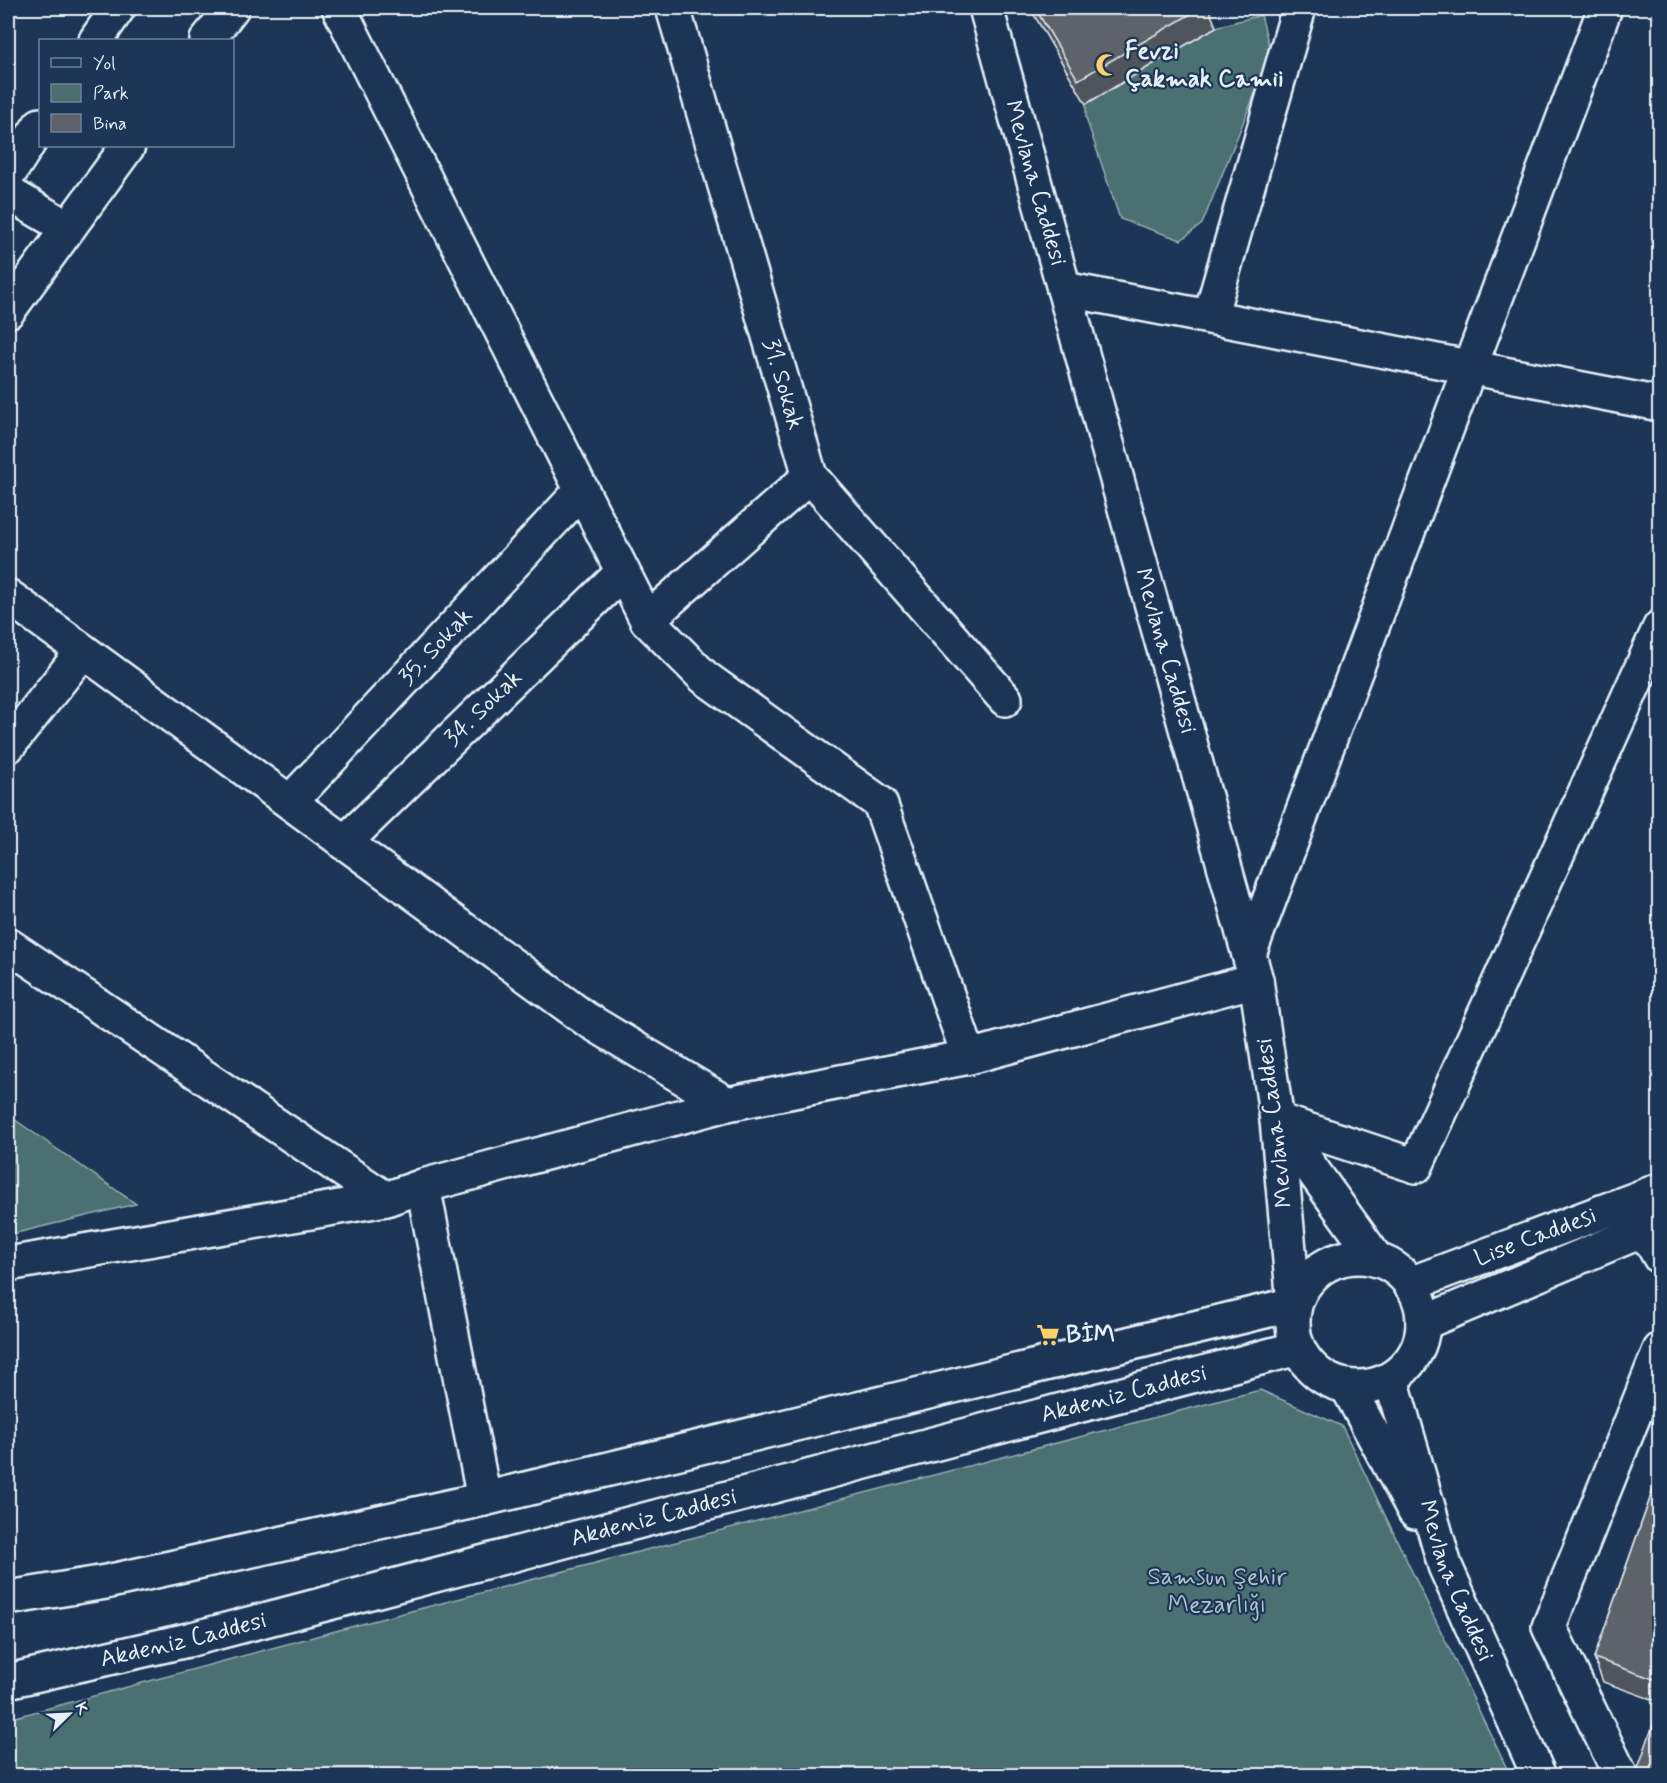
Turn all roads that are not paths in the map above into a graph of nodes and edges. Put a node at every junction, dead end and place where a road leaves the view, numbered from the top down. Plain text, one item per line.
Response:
1 (118, 8) edge
2 (232, 8) edge
3 (339, 8) edge
4 (673, 8) edge
5 (986, 8) edge
6 (1299, 8) edge
7 (1605, 8) edge
8 (97, 39) edge
9 (208, 39) edge
10 (39, 127) edge
11 (127, 147) edge
12 (8, 175) edge
13 (8, 193) edge
14 (66, 227) junction
15 (1064, 289) junction
16 (8, 311) edge
17 (1210, 317) junction
18 (1469, 367) junction
19 (1659, 404) edge
20 (810, 476) junction
21 (582, 489) junction
22 (622, 573) junction
23 (8, 596) edge
24 (647, 620) junction
25 (1659, 627) edge
26 (83, 651) junction
27 (1005, 699) dead end
28 (8, 746) edge
29 (290, 802) junction
30 (344, 843) junction
31 (8, 945) edge
32 (1253, 967) junction
33 (969, 1057) junction
34 (727, 1104) junction
35 (1277, 1120) junction
36 (423, 1186) junction
37 (1659, 1190) edge
38 (386, 1199) junction
39 (1654, 1236) edge
40 (1377, 1260) junction
41 (8, 1264) edge
42 (1410, 1284) junction
43 (1294, 1304) junction
44 (1423, 1323) junction
45 (1298, 1348) junction
46 (1659, 1350) edge
47 (1391, 1379) junction
48 (1348, 1388) junction
49 (484, 1499) junction
50 (1445, 1566) junction
51 (8, 1598) edge
52 (8, 1681) edge
53 (1539, 1776) edge
54 (1621, 1776) edge

1 - 8 street
2 - 9 street
3 - 21 street
4 - 20 street, 31. Sokak
5 - 15 street, Mevlana Caddesi
6 - 17 street
7 - 18 street
10 - 12 street
11 - 14 street
13 - 14 street
14 - 16 street
15 - 17 street
15 - 32 street, Mevlana Caddesi
17 - 18 street
18 - 19 street
18 - 32 street
20 - 24 street
20 - 27 street, 31. Sokak
21 - 22 street
21 - 29 street, 35. Sokak
22 - 24 street
22 - 30 street, 34. Sokak
23 - 26 street
24 - 33 street
25 - 35 street
26 - 28 street
26 - 29 street
29 - 30 street
30 - 34 street
31 - 38 street
32 - 33 street
32 - 35 street, Mevlana Caddesi
33 - 34 street
34 - 36 street
35 - 40 street
35 - 43 street, Mevlana Caddesi
36 - 38 street
36 - 49 street
37 - 42 street, Lise Caddesi
38 - 41 street
39 - 44 street, Lise Caddesi
40 - 42 street
40 - 43 street
42 - 44 street
43 - 45 street
43 - 49 street, Akdeniz Caddesi
44 - 47 street
45 - 48 street
45 - 52 street, Akdeniz Caddesi
46 - 54 street
47 - 48 street
47 - 50 street, Mevlana Caddesi
48 - 50 street
49 - 51 street, Akdeniz Caddesi
50 - 53 street, Mevlana Caddesi

